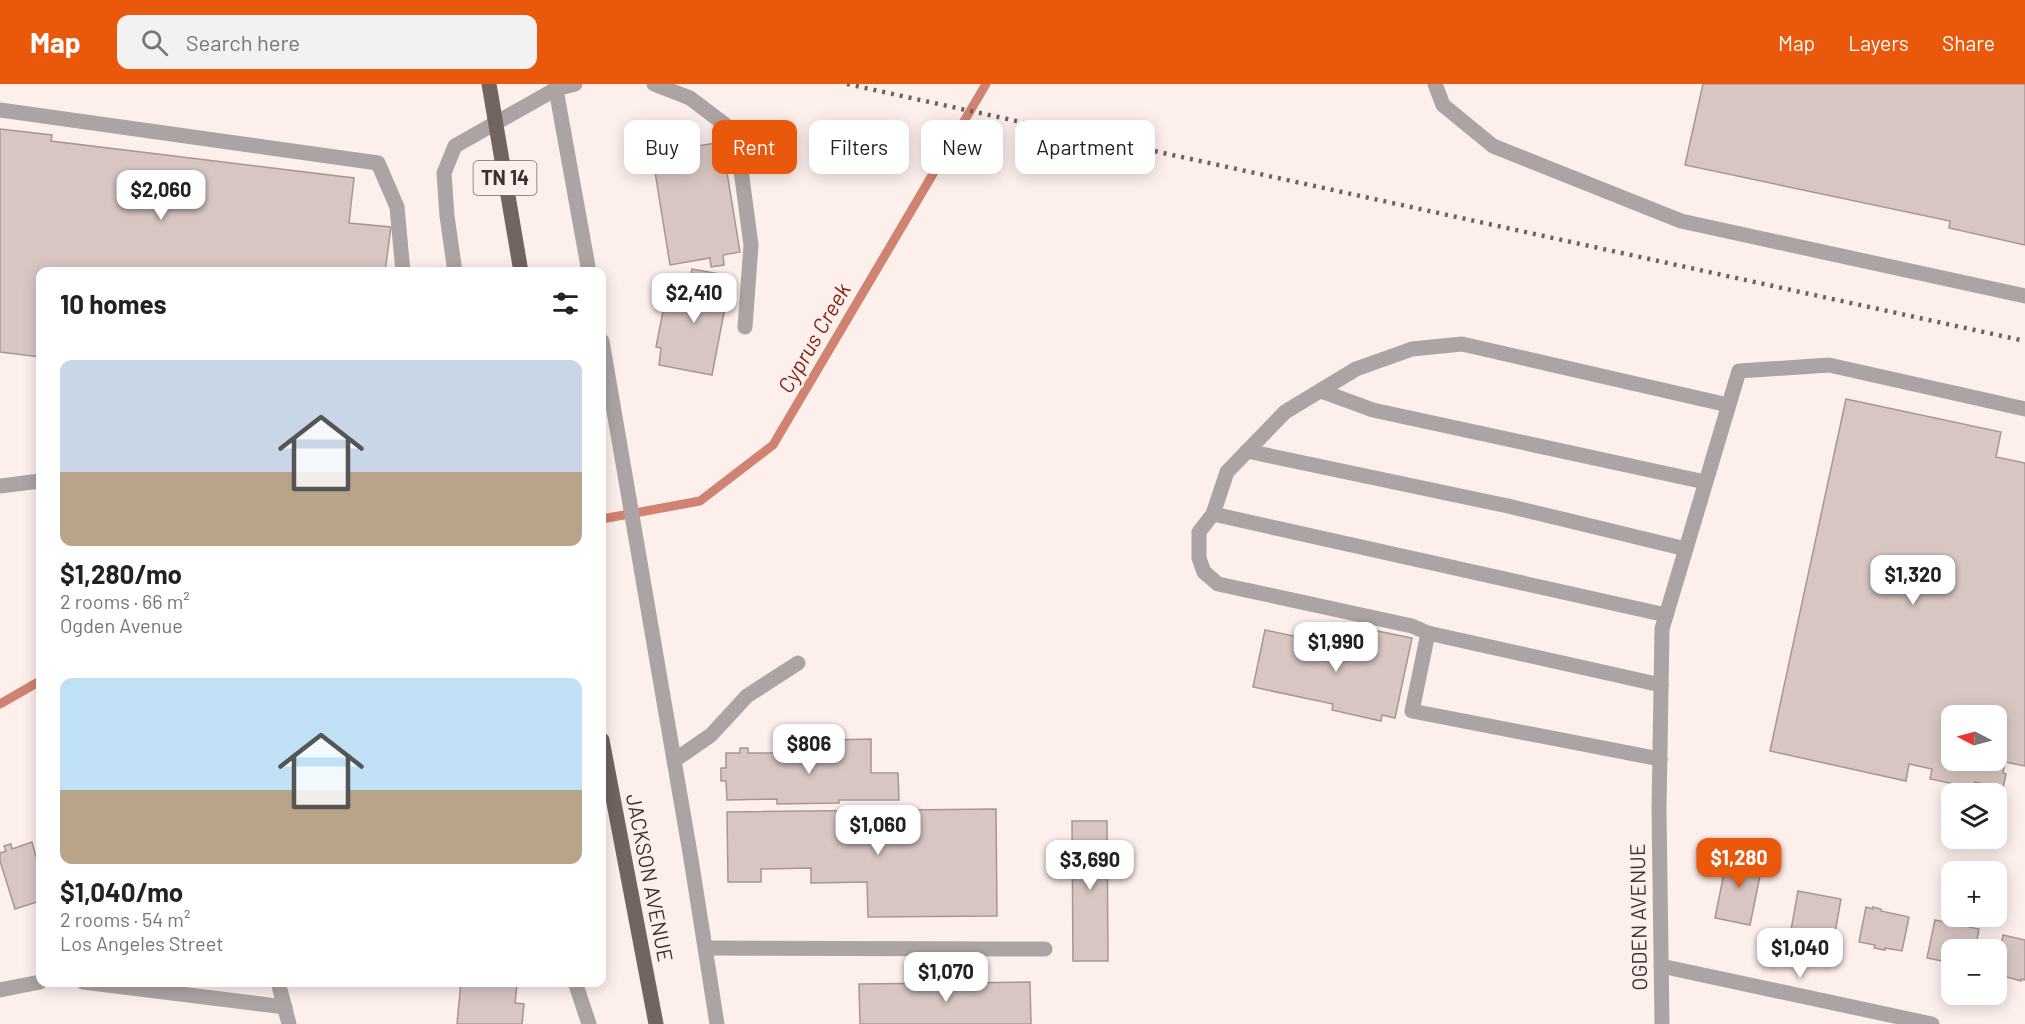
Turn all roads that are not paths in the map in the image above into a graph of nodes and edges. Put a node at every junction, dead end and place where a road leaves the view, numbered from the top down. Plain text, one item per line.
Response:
1 (489, 84) edge
2 (575, 84) edge
3 (654, 84) edge
4 (1435, 84) edge
5 (556, 86) edge
6 (0, 110) edge
7 (403, 267) edge
8 (454, 267) edge
9 (520, 267) edge
10 (588, 267) edge
11 (2025, 296) edge
12 (745, 327) dead end
13 (606, 364) edge
14 (1321, 391) junction
15 (1728, 405) junction
16 (2025, 409) edge
17 (1247, 451) junction
18 (36, 482) edge
19 (1706, 482) junction
20 (0, 486) edge
21 (1213, 514) junction
22 (1686, 549) junction
23 (1666, 615) junction
24 (1428, 633) junction
25 (798, 663) dead end
26 (1661, 685) junction
27 (1660, 759) junction
28 (675, 760) junction
29 (606, 761) edge
30 (705, 948) junction
31 (1045, 949) dead end
32 (1661, 966) junction
33 (36, 983) edge
34 (124, 987) edge
35 (279, 987) edge
36 (577, 987) edge
37 (0, 990) edge
38 (285, 1007) junction
39 (289, 1024) edge
40 (589, 1024) edge
41 (656, 1024) edge
42 (717, 1024) edge
43 (1662, 1024) edge
44 (1932, 1024) edge

1 - 9 main road, TN 14
2 - 5 street
3 - 12 street
4 - 11 street
5 - 8 street
5 - 10 street
6 - 7 street
13 - 28 street
14 - 15 street
14 - 17 street
14 - 19 street
15 - 16 street, OGDEN AVENUE
15 - 19 street, OGDEN AVENUE
17 - 21 street
17 - 22 street
18 - 20 street
19 - 22 street, OGDEN AVENUE
21 - 23 street
21 - 24 street
22 - 23 street, OGDEN AVENUE
23 - 26 street, OGDEN AVENUE
24 - 26 street
24 - 27 street
25 - 28 street
26 - 27 street, OGDEN AVENUE
27 - 32 street, OGDEN AVENUE
28 - 30 street
29 - 41 main road, JACKSON AVENUE
30 - 31 street
30 - 42 street
32 - 43 street, OGDEN AVENUE
32 - 44 street
33 - 37 street
34 - 38 street
35 - 38 street
36 - 40 street
38 - 39 street

